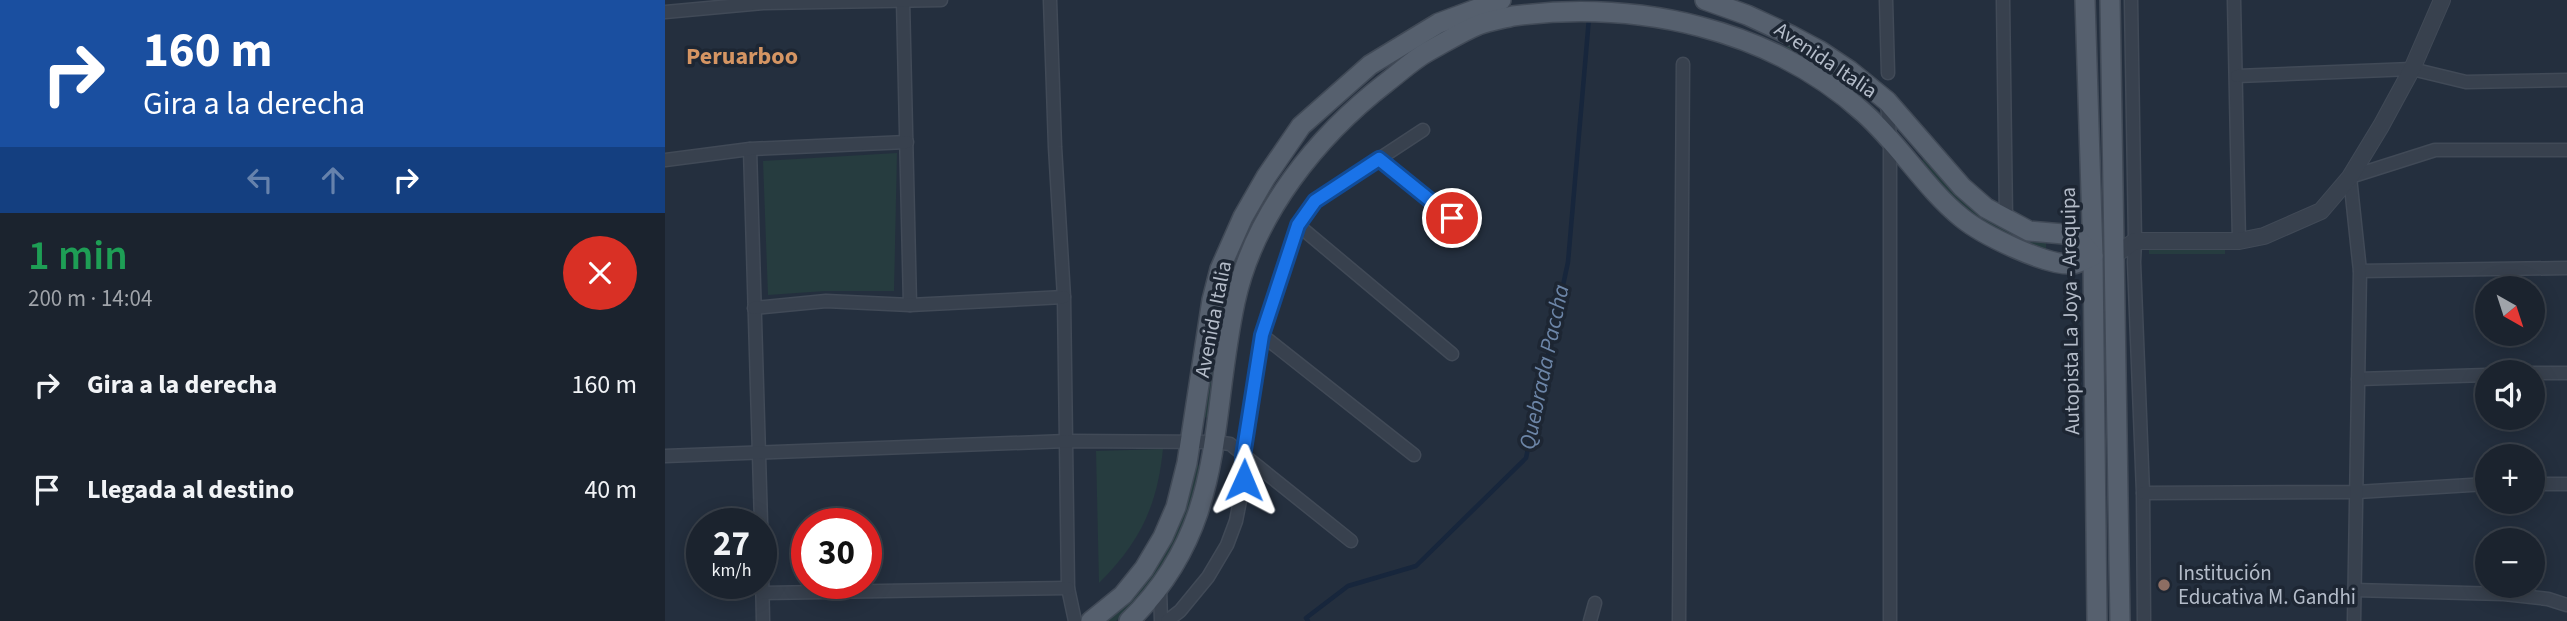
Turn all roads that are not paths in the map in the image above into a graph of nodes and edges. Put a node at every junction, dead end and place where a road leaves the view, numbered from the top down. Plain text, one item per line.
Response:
1 (941, 0) edge
2 (1050, 0) edge
3 (1501, 0) edge
4 (1705, 0) edge
5 (1886, 0) edge
6 (2003, 0) edge
7 (2085, 0) edge
8 (2110, 0) edge
9 (2131, 0) edge
10 (2234, 0) edge
11 (2442, 0) edge
12 (763, 1) edge
13 (903, 1) edge
14 (665, 12) edge
15 (1683, 64) dead end
16 (2412, 69) junction
17 (1888, 74) dead end
18 (2237, 76) junction
19 (2567, 80) edge
20 (1887, 101) junction
21 (1423, 130) dead end
22 (1889, 137) junction
23 (907, 142) junction
24 (750, 149) junction
25 (2567, 150) edge
26 (1379, 159) junction
27 (665, 160) edge
28 (2350, 177) junction
29 (2006, 219) junction
30 (1298, 225) junction
31 (1471, 233) dead end
32 (2135, 241) junction
33 (2239, 241) junction
34 (2093, 256) junction
35 (2115, 256) junction
36 (2134, 262) junction
37 (2567, 268) edge
38 (2360, 271) junction
39 (1064, 297) junction
40 (910, 305) junction
41 (754, 308) junction
42 (1262, 335) junction
43 (1452, 354) dead end
44 (2545, 373) edge
45 (2567, 373) edge
46 (2475, 374) edge
47 (2358, 379) junction
48 (1067, 441) junction
49 (1190, 441) junction
50 (1215, 442) junction
51 (759, 452) junction
52 (1414, 455) dead end
53 (665, 456) edge
54 (1243, 456) junction
55 (2545, 484) edge
56 (2567, 484) edge
57 (2475, 485) edge
58 (2357, 492) junction
59 (2143, 493) junction
60 (761, 508) edge
61 (1351, 541) dead end
62 (1067, 588) junction
63 (1160, 588) junction
64 (2354, 590) junction
65 (777, 593) edge
66 (763, 599) edge
67 (1595, 603) dead end
68 (2567, 605) edge
69 (763, 621) edge
70 (1075, 621) edge
71 (1091, 621) edge
72 (1129, 621) edge
73 (1160, 621) edge
74 (1167, 621) edge
75 (1590, 621) edge
76 (1679, 621) edge
77 (1890, 621) edge
78 (2097, 621) edge
79 (2120, 621) edge
80 (2144, 621) edge
81 (2354, 621) edge

1 - 13 street
2 - 39 street
3 - 49 main road, Avenida Italia
4 - 20 main road, Avenida Italia
5 - 17 street
6 - 29 street
7 - 34 main road, Autopista La Joya - Arequipa
8 - 35 main road
9 - 32 street
10 - 18 street
11 - 16 street
12 - 13 street
12 - 14 street
13 - 23 street
15 - 76 street
16 - 18 street
16 - 19 street
16 - 28 street
18 - 33 street
20 - 22 street
20 - 29 main road, Avenida Italia
21 - 26 street
22 - 34 main road, Avenida Italia
22 - 50 main road, Avenida Italia
22 - 77 street
23 - 24 street
23 - 40 street
24 - 27 street
24 - 41 street
25 - 28 street
26 - 30 street
26 - 31 street
28 - 33 street
28 - 38 street
29 - 34 main road, Avenida Italia
30 - 42 street
30 - 43 street
32 - 33 street
32 - 35 street
32 - 36 street
34 - 78 main road, Autopista La Joya - Arequipa
35 - 36 street
35 - 79 main road
36 - 59 street
37 - 38 street
38 - 47 street
39 - 40 street
39 - 48 street
40 - 41 street
41 - 51 street
42 - 52 street
42 - 54 street
44 - 45 street
46 - 47 street
47 - 58 street
48 - 49 street
48 - 51 street
48 - 62 street
49 - 50 street
49 - 71 main road, Avenida Italia
50 - 54 street
50 - 63 main road, Avenida Italia
51 - 53 street
51 - 60 street
54 - 61 street
54 - 74 street
55 - 56 street
57 - 58 street
58 - 59 street
58 - 64 street
59 - 80 street
62 - 65 street
62 - 70 street
63 - 72 main road, Avenida Italia
63 - 73 street
64 - 68 street
64 - 81 street
66 - 69 street
67 - 75 street

